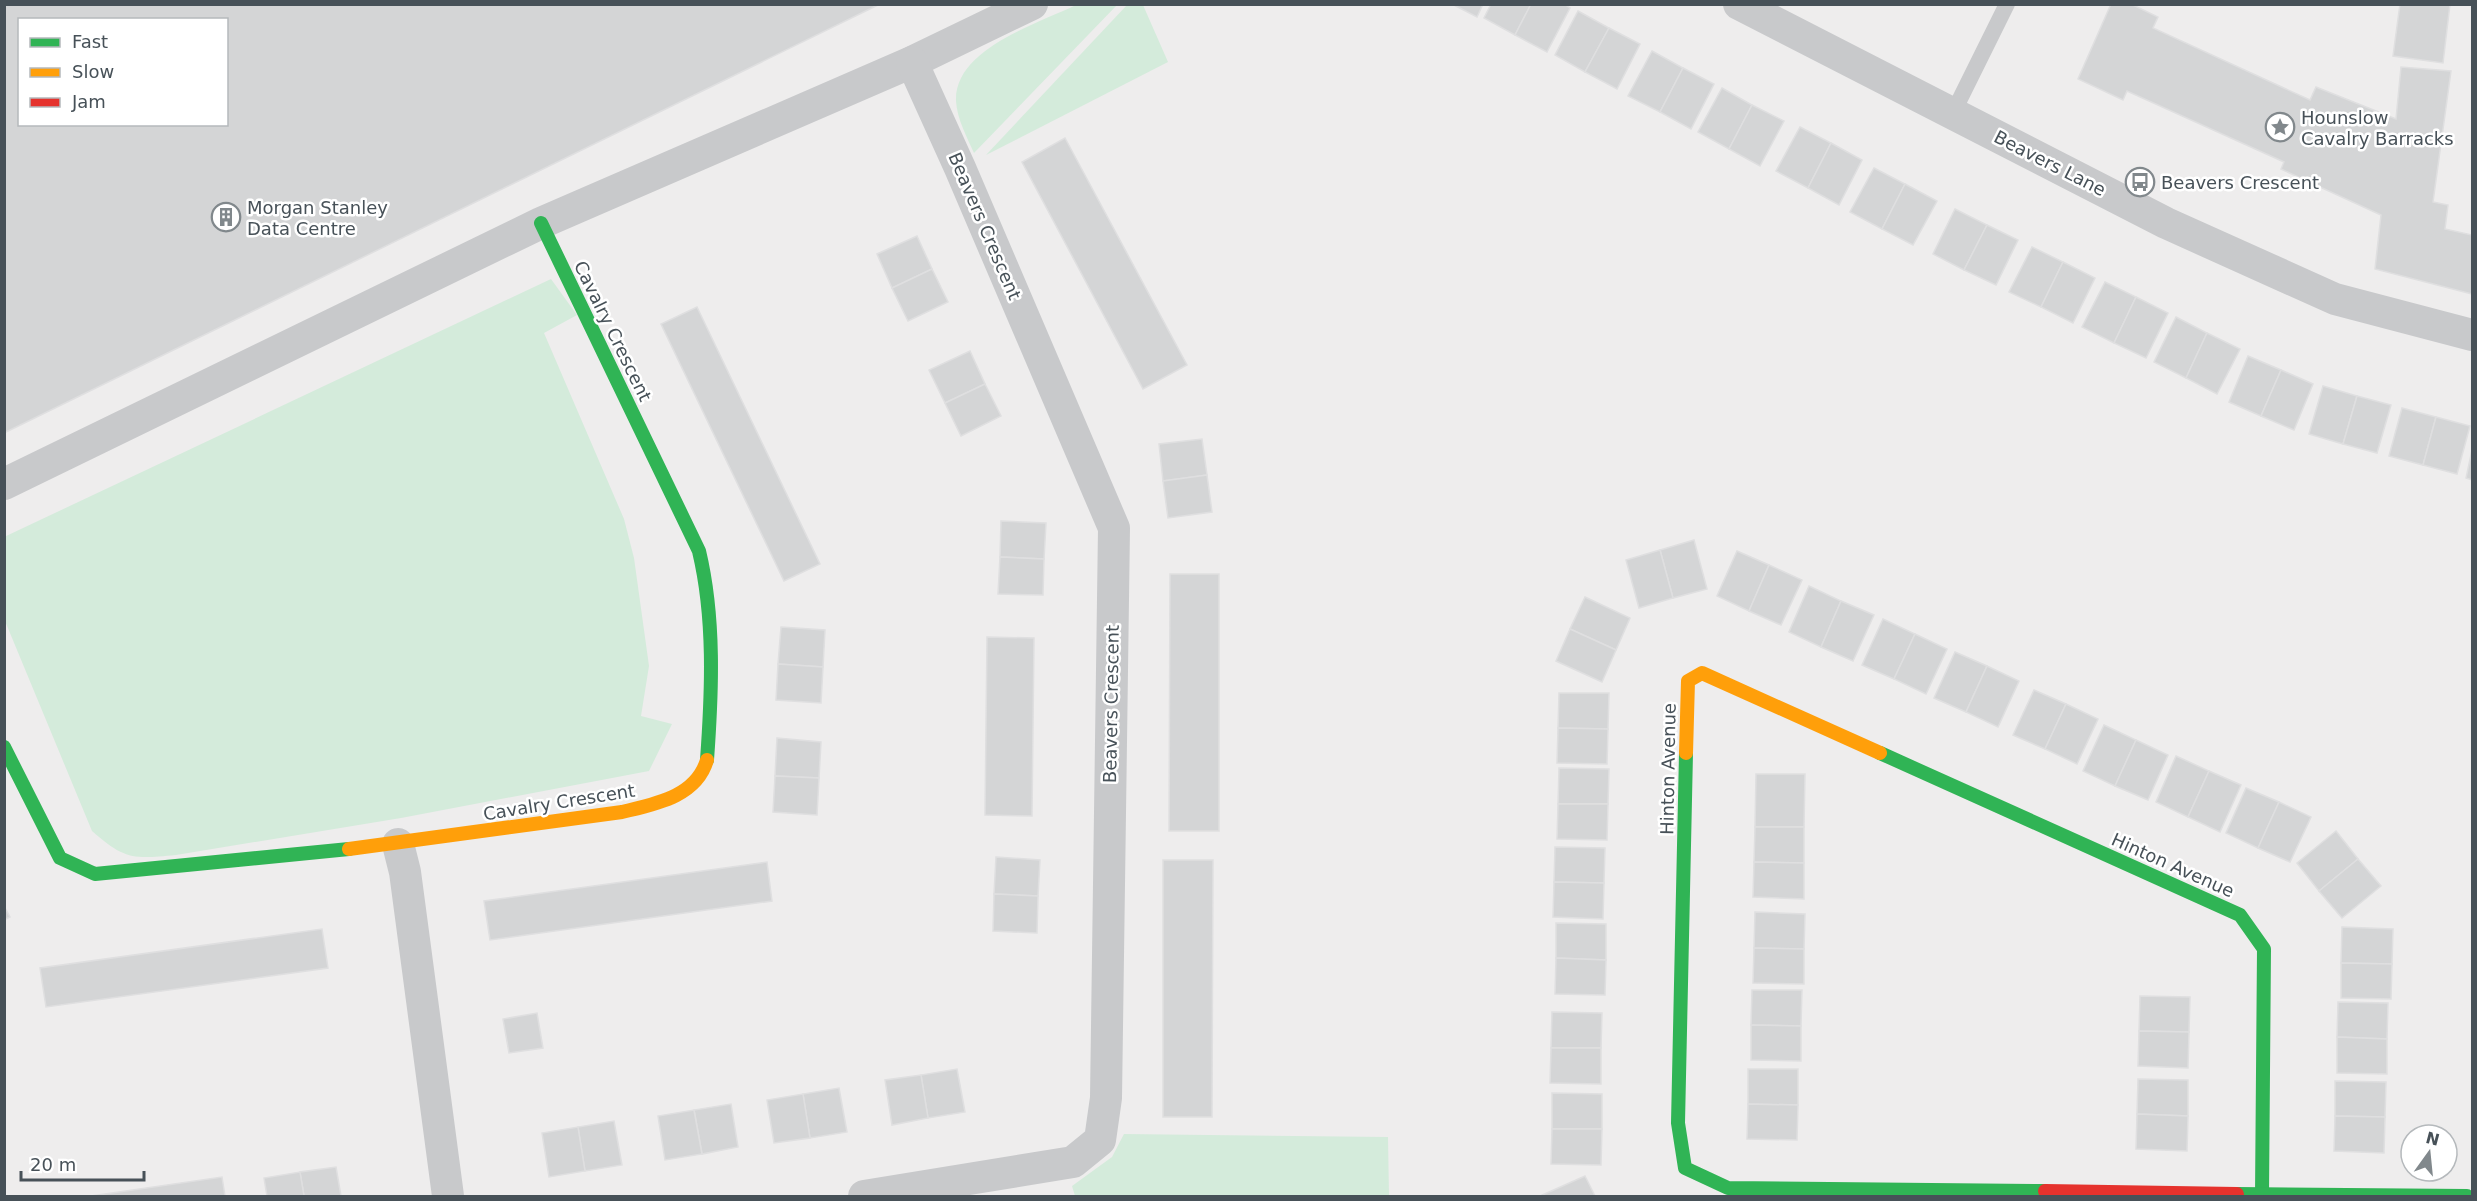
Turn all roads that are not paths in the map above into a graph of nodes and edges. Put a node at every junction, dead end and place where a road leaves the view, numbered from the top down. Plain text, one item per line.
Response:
1 (1032, 4) edge
2 (1739, 4) edge
3 (2007, 4) edge
4 (912, 62) junction
5 (1953, 113) junction
6 (541, 223) junction
7 (2472, 335) edge
8 (4, 484) edge
9 (4, 747) edge
10 (398, 844) junction
11 (2262, 1195) edge
12 (448, 1197) edge
13 (864, 1197) edge
14 (2467, 1197) edge

1 - 4 street
2 - 5 street, Beavers Lane
3 - 5 lane
4 - 6 street
4 - 13 street, Beavers Crescent
5 - 7 street, Beavers Lane
6 - 8 street
6 - 10 street, Cavalry Crescent
9 - 10 street, Cavalry Crescent
10 - 12 street
11 - 11 street, Hinton Avenue
11 - 14 street, Hinton Avenue

